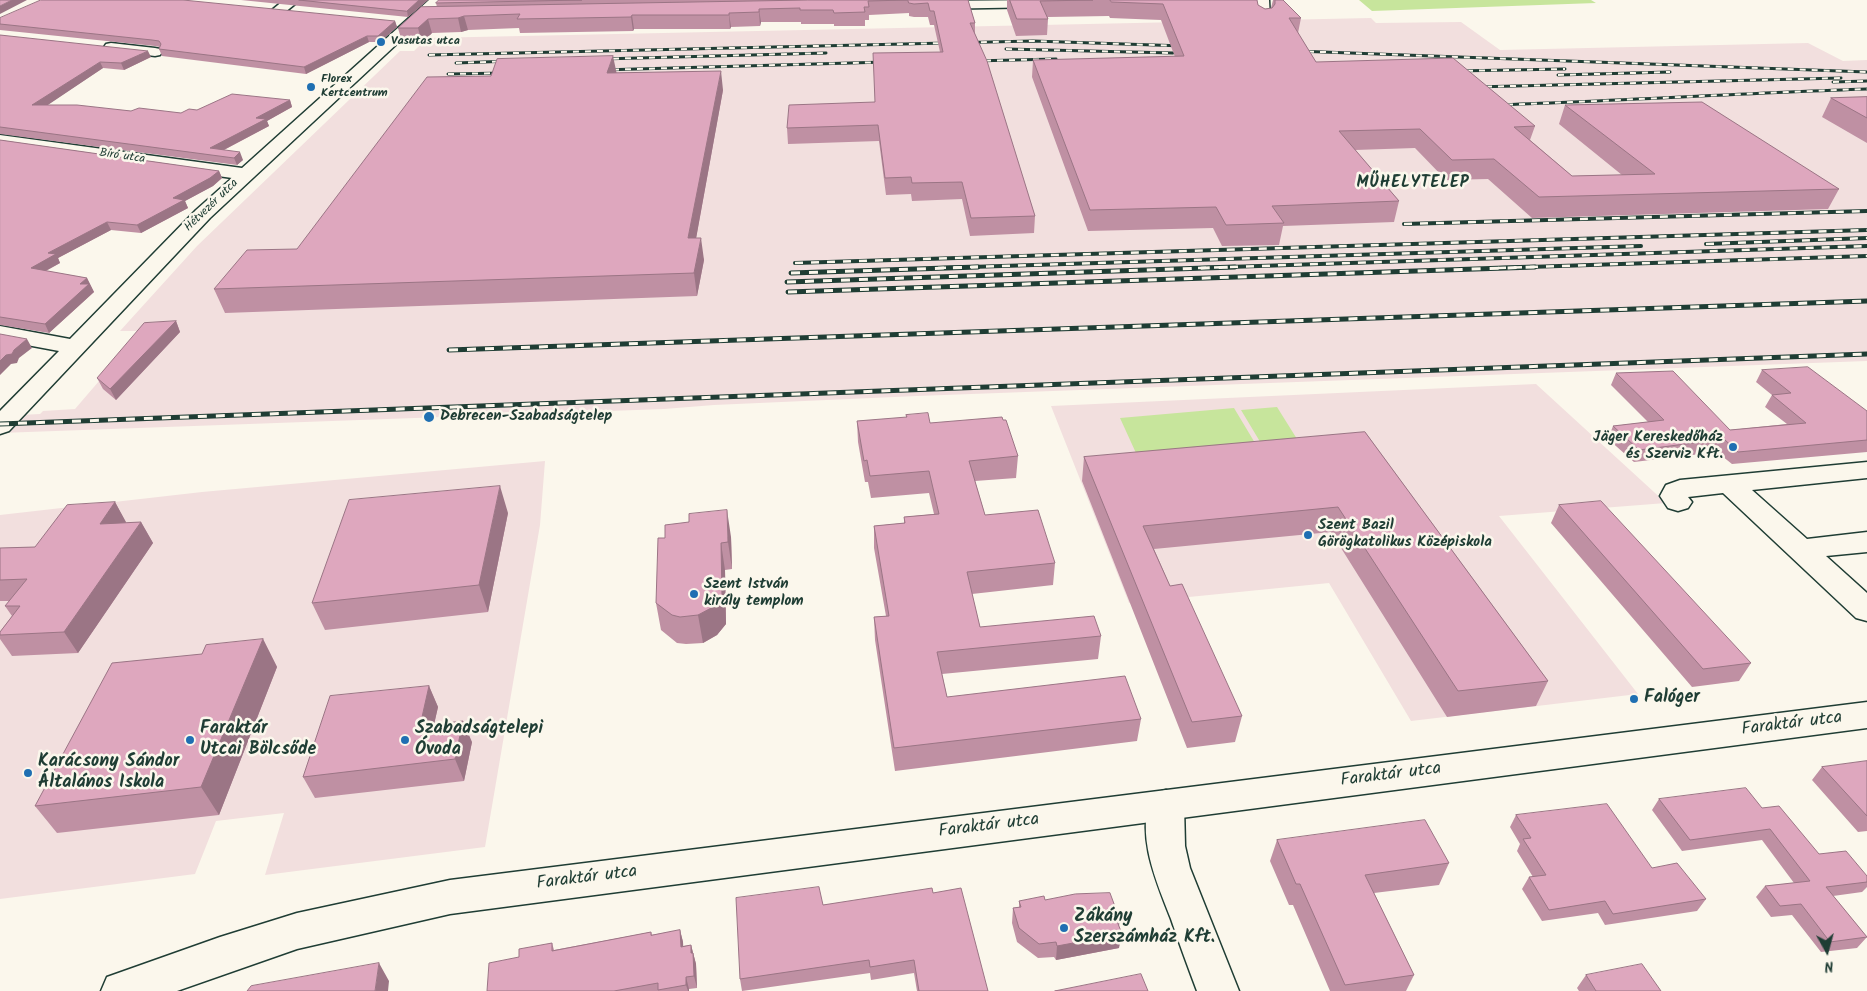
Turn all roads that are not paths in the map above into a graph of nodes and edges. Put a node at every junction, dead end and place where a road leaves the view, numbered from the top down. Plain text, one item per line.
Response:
1 (1262, 0) edge
2 (1058, 3) edge
3 (295, 6) edge
4 (920, 6) edge
5 (275, 10) edge
6 (426, 13) edge
7 (1263, 20) edge
8 (390, 21) edge
9 (97, 46) edge
10 (156, 52) dead end
11 (0, 140) edge
12 (245, 174) junction
13 (0, 333) edge
14 (76, 347) junction
15 (0, 426) edge
16 (1867, 470) edge
17 (1729, 484) junction
18 (1678, 502) dead end
19 (1867, 542) edge
20 (1800, 549) junction
21 (1867, 610) edge
22 (1867, 715) edge
23 (1166, 805) junction
24 (122, 991) edge
25 (1218, 991) edge

1 - 7 street
2 - 4 street
3 - 5 street
6 - 8 street
6 - 12 street, Hétvezér utca
9 - 10 street
11 - 12 street, Bíró utca
12 - 14 street, Hétvezér utca
13 - 14 street
14 - 15 street, Hétvezér utca
16 - 17 street
17 - 18 street
17 - 20 street
19 - 20 street
20 - 21 street
22 - 23 street, Faraktár utca
23 - 24 street, Faraktár utca
23 - 25 street

